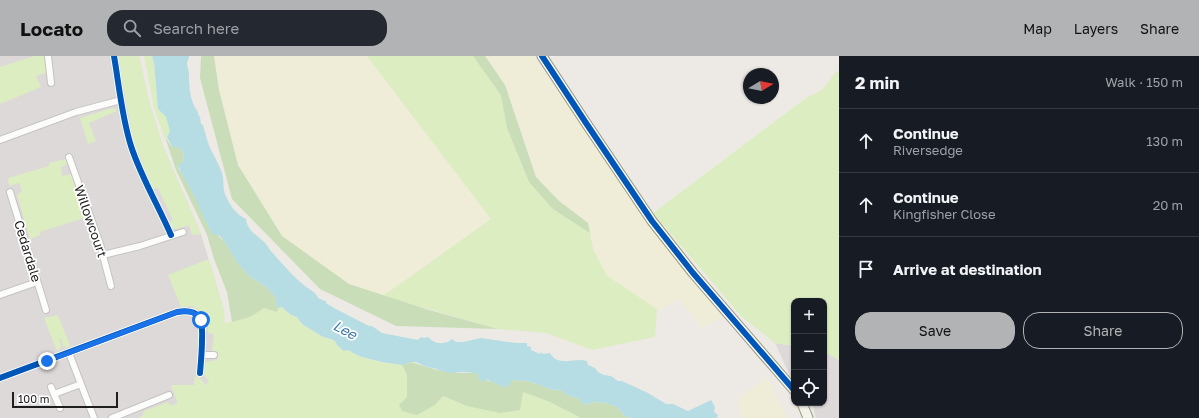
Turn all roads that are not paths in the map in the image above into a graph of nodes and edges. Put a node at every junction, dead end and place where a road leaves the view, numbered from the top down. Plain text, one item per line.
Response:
1 (48, 56) edge
2 (114, 56) edge
3 (542, 56) edge
4 (51, 83) dead end
5 (121, 100) junction
6 (0, 140) edge
7 (69, 157) dead end
8 (10, 192) dead end
9 (183, 232) dead end
10 (171, 235) junction
11 (103, 255) junction
12 (37, 282) junction
13 (111, 286) dead end
14 (0, 295) edge
15 (46, 310) dead end
16 (69, 353) junction
17 (202, 355) junction
18 (214, 355) dead end
19 (200, 373) dead end
20 (0, 378) edge
21 (81, 384) junction
22 (52, 387) dead end
23 (791, 387) edge
24 (54, 394) junction
25 (169, 395) dead end
26 (803, 406) edge
27 (60, 408) dead end
28 (94, 418) edge
29 (112, 418) edge
30 (808, 418) edge

1 - 4 street
2 - 5 street
3 - 23 main road
5 - 6 street
5 - 10 street
7 - 11 street, Willowcourt
8 - 12 street, Cedardale
9 - 10 street
10 - 11 street
11 - 13 street, Willowcourt
12 - 14 street
12 - 15 street, Cedardale
16 - 17 street
16 - 20 street
16 - 21 street
17 - 18 street
17 - 19 street
21 - 24 street
21 - 28 street
22 - 24 street
24 - 27 street
25 - 29 street
26 - 30 main road

